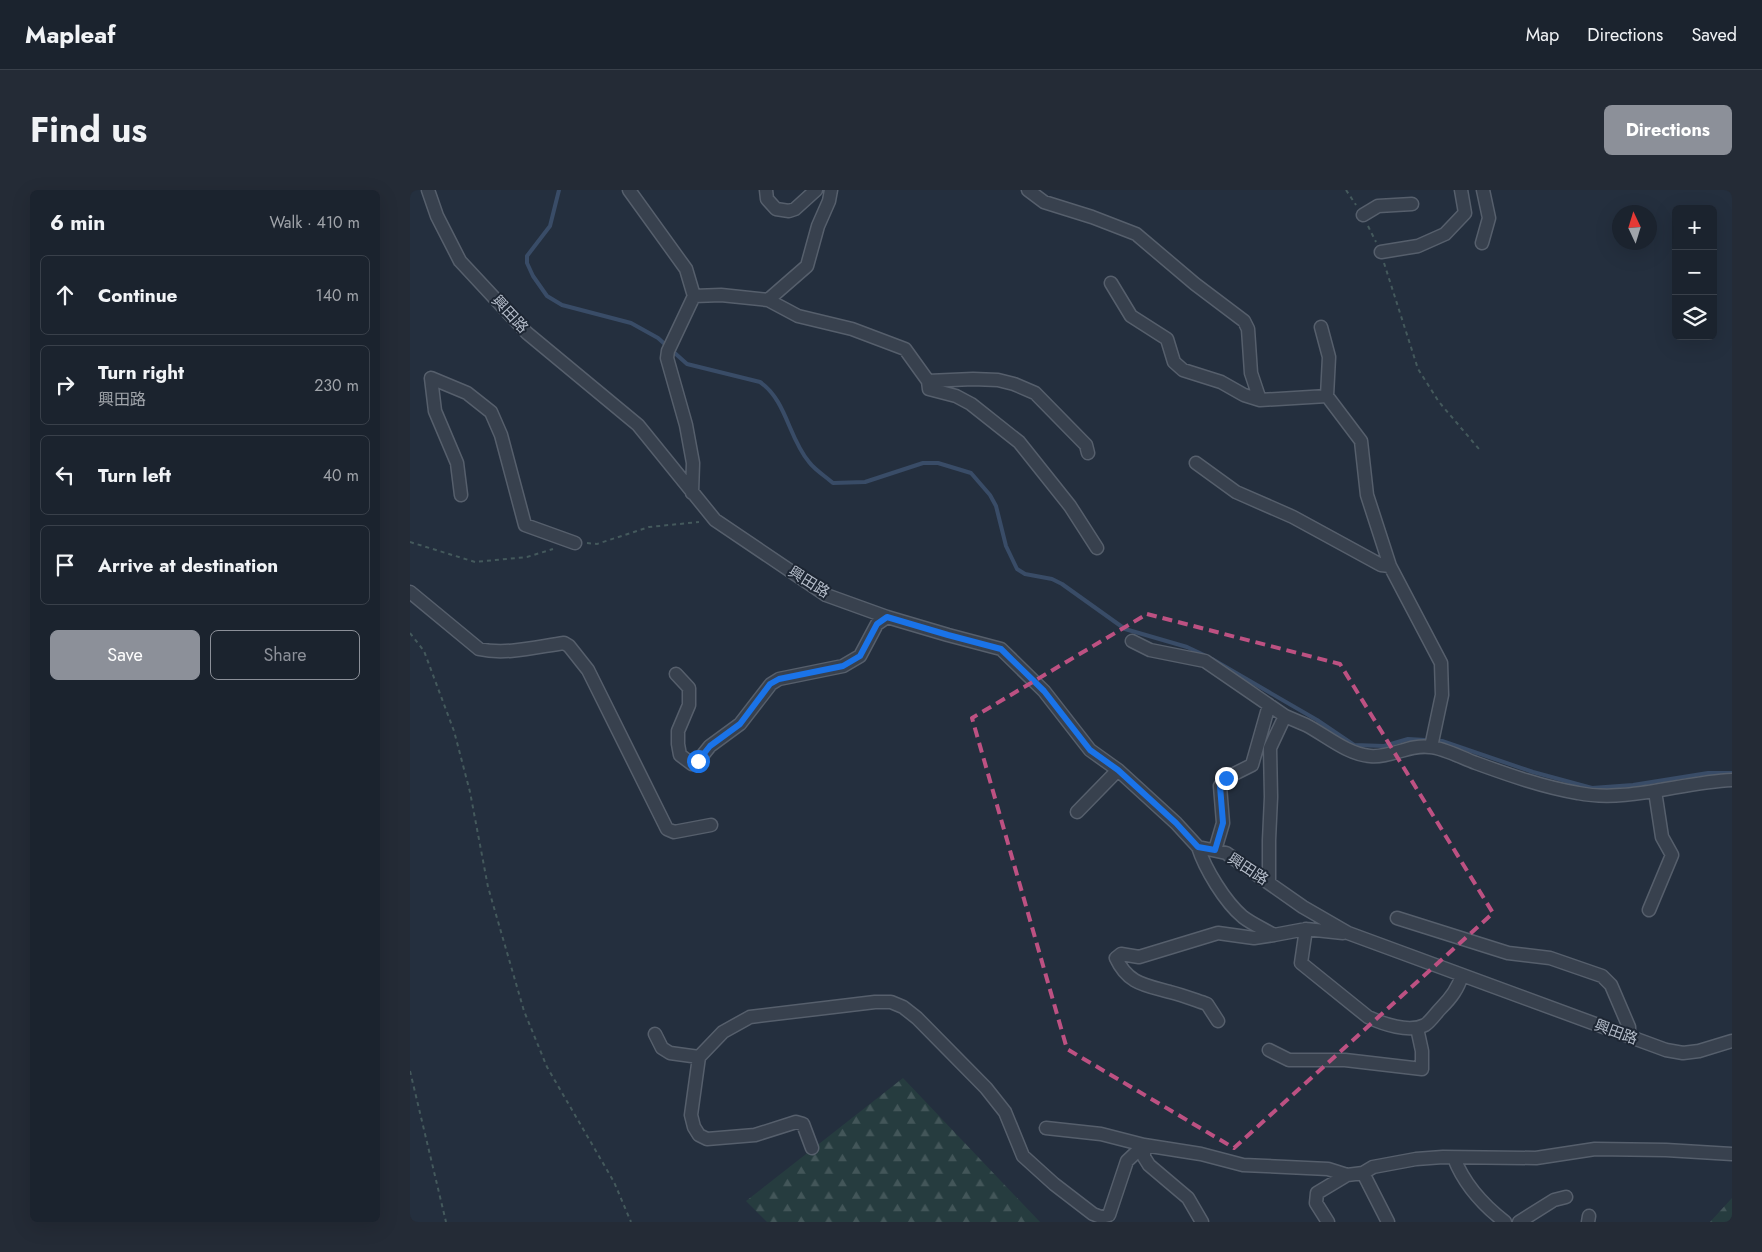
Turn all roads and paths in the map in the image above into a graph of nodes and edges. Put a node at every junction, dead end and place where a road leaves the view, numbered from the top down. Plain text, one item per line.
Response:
1 (428, 190) edge
2 (629, 190) edge
3 (766, 190) edge
4 (816, 190) edge
5 (831, 190) edge
6 (1028, 190) edge
7 (1346, 190) edge
8 (1461, 190) edge
9 (1483, 190) edge
10 (1412, 204) dead end
11 (1363, 215) junction
12 (1482, 243) dead end
13 (1381, 252) junction
14 (1111, 283) dead end
15 (694, 296) junction
16 (768, 300) junction
17 (1320, 327) dead end
18 (928, 381) junction
19 (1327, 396) junction
20 (1260, 400) junction
21 (1478, 449) dead end
22 (1088, 453) dead end
23 (1196, 463) dead end
24 (692, 493) junction
25 (461, 496) dead end
26 (575, 543) dead end
27 (1097, 548) dead end
28 (1390, 566) junction
29 (410, 592) edge
30 (887, 617) junction
31 (410, 633) edge
32 (1132, 641) dead end
33 (676, 674) dead end
34 (1269, 705) junction
35 (1285, 716) junction
36 (1431, 747) junction
37 (1118, 770) junction
38 (1732, 780) edge
39 (1655, 791) junction
40 (1077, 812) dead end
41 (711, 825) dead end
42 (1198, 847) junction
43 (1215, 850) junction
44 (1269, 883) junction
45 (1649, 910) dead end
46 (1397, 918) dead end
47 (1306, 929) junction
48 (1348, 933) junction
49 (1274, 935) junction
50 (1462, 975) junction
51 (1218, 1021) dead end
52 (1417, 1028) junction
53 (655, 1034) dead end
54 (1629, 1036) junction
55 (1732, 1041) edge
56 (1269, 1050) dead end
57 (699, 1057) junction
58 (410, 1071) edge
59 (1046, 1128) dead end
60 (1144, 1145) junction
61 (812, 1148) dead end
62 (1732, 1154) edge
63 (1454, 1158) junction
64 (1363, 1173) junction
65 (1347, 1175) junction
66 (1566, 1197) dead end
67 (446, 1222) edge
68 (630, 1222) edge
69 (1202, 1222) edge
70 (1328, 1222) edge
71 (1388, 1222) edge
72 (1505, 1222) edge
73 (1518, 1222) edge

1 - 24 street, 興田路
2 - 15 street
3 - 4 street
5 - 16 street
6 - 20 street
7 - 11 path
8 - 13 street
9 - 12 street
10 - 11 street
11 - 13 path
13 - 21 path
14 - 20 street
15 - 16 street
15 - 24 street
16 - 18 street
17 - 19 street
18 - 22 street
18 - 27 street
19 - 20 street
19 - 28 street
23 - 28 street
24 - 30 street, 興田路
25 - 26 street
28 - 36 street
29 - 41 street
30 - 33 street
30 - 37 street, 興田路
31 - 68 path
32 - 34 street
34 - 35 street
34 - 43 street
35 - 36 street
35 - 44 street
36 - 39 street
37 - 40 street
37 - 42 street, 興田路
38 - 39 street
39 - 45 street
42 - 43 street, 興田路
42 - 49 street
43 - 44 street, 興田路
44 - 48 street, 興田路
46 - 54 street
47 - 48 street
47 - 49 street
47 - 52 street
48 - 50 street, 興田路
49 - 51 street
50 - 52 street
50 - 54 street, 興田路
52 - 56 street
53 - 57 street
54 - 55 street, 興田路
57 - 60 street
57 - 61 street
58 - 67 path
59 - 60 street
60 - 65 street
60 - 69 street
62 - 63 street
63 - 64 street
63 - 72 street
64 - 65 street
64 - 71 street
65 - 70 street
66 - 73 street

